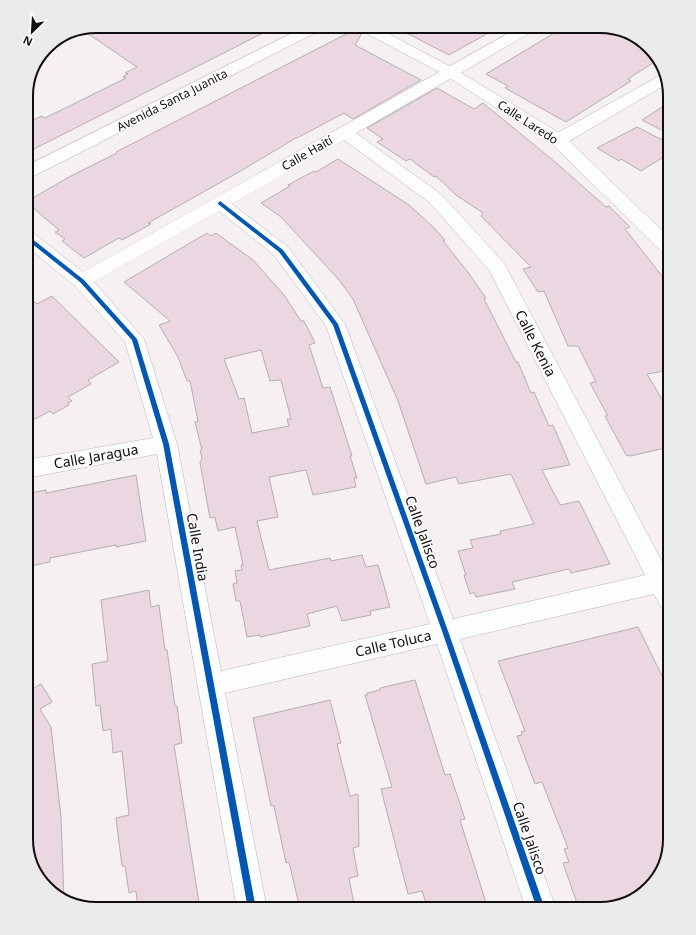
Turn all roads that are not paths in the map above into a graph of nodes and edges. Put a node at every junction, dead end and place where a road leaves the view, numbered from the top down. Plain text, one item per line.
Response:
1 (304, 33) edge
2 (376, 33) edge
3 (520, 33) edge
4 (450, 72) junction
5 (661, 81) edge
6 (344, 132) junction
7 (558, 140) junction
8 (33, 169) edge
9 (220, 203) junction
10 (33, 242) edge
11 (663, 242) edge
12 (82, 282) junction
13 (166, 444) junction
14 (33, 468) edge
15 (663, 580) edge
16 (663, 589) edge
17 (445, 631) junction
18 (211, 685) junction
19 (251, 902) edge
20 (539, 902) edge

1 - 8 street, Avenida Santa Juanita
2 - 4 street, Calle Laredo
3 - 4 street, Calle Haití
4 - 6 street, Calle Haití
4 - 7 street, Calle Laredo
5 - 7 street
6 - 9 street, Calle Haití
6 - 15 street, Calle Kenia
7 - 11 street, Calle Laredo
9 - 12 street, Calle Haití
9 - 17 street, Calle Jalisco
10 - 12 street, Calle India
12 - 13 street, Calle India
13 - 14 street, Calle Jaragua
13 - 18 street, Calle India
16 - 17 street, Calle Toluca
17 - 18 street, Calle Toluca
17 - 20 street, Calle Jalisco
18 - 19 street, Calle India

